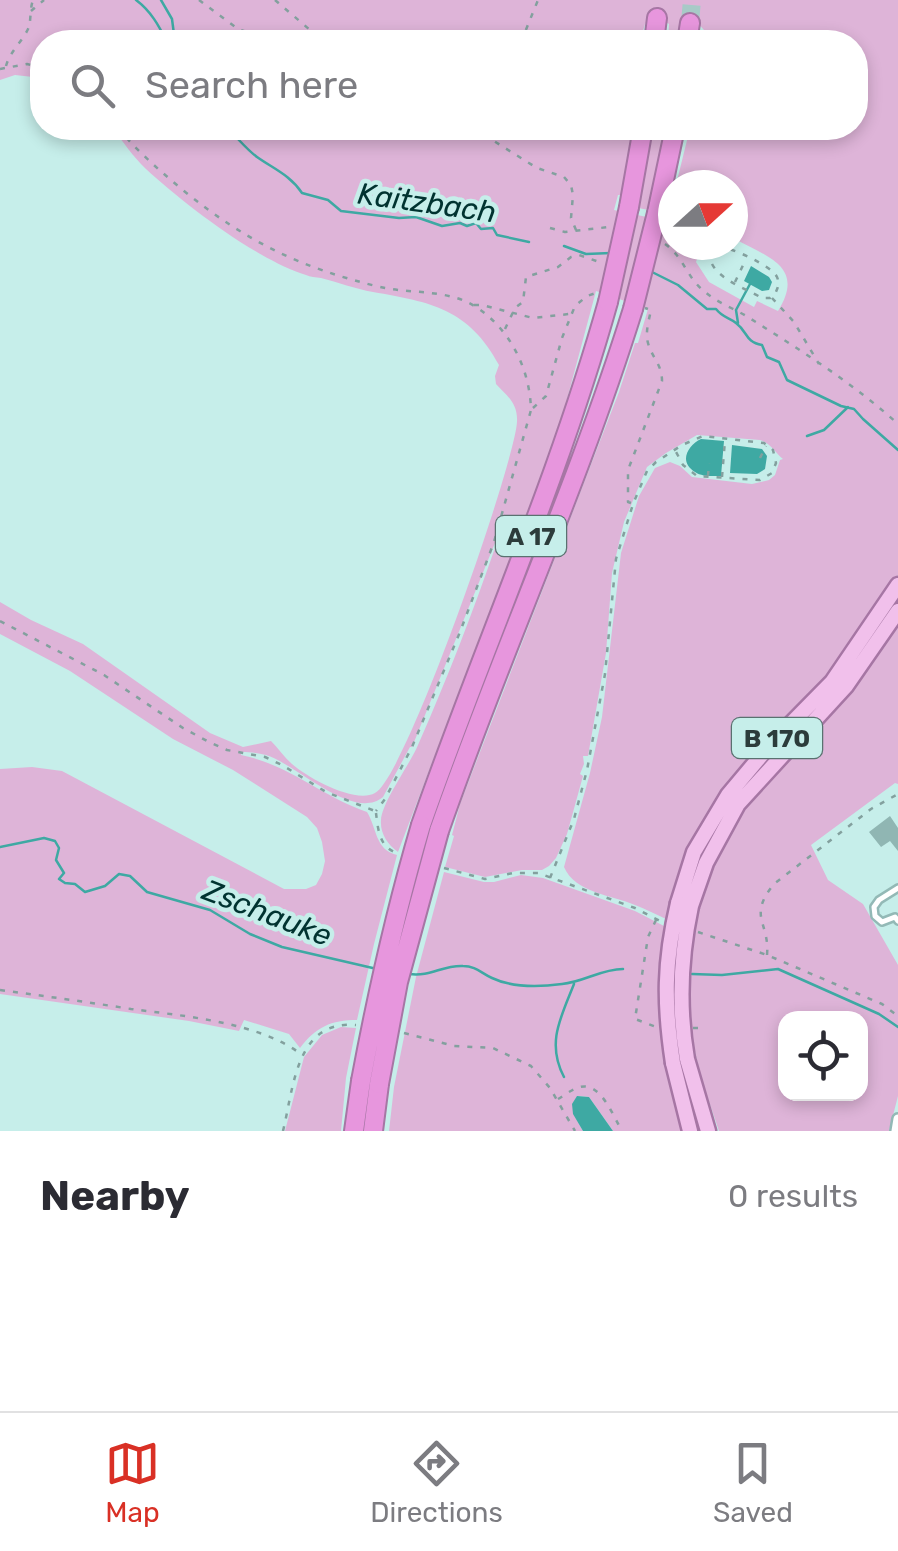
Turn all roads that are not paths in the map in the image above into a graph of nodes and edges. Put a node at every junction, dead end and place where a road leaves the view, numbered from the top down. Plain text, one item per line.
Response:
1 (656, 18) dead end
2 (690, 23) tunnel mouth
3 (655, 30) edge
4 (689, 30) edge
5 (641, 140) edge
6 (672, 140) edge
7 (898, 586) edge
8 (898, 611) edge
9 (430, 828) junction
10 (898, 888) edge
11 (684, 904) junction
12 (898, 921) edge
13 (680, 1061) junction
14 (370, 1083) junction
15 (376, 1104) junction
16 (898, 1119) edge
17 (354, 1131) edge
18 (373, 1131) edge
19 (382, 1131) edge
20 (690, 1131) edge
21 (708, 1131) edge
22 (896, 1131) edge

1 - 3 highway
2 - 4 highway
5 - 9 highway, A 17, bridge
6 - 9 highway, A 17, bridge
7 - 11 main road, B 170
8 - 11 main road, B 170
9 - 14 highway, A 17, bridge
10 - 12 lane
11 - 13 main road, B 170, bridge
13 - 20 main road, B 170
13 - 21 main road, B 170
14 - 15 highway, A 17
14 - 17 highway, A 17
15 - 18 highway, A 17
15 - 19 highway
16 - 22 street

